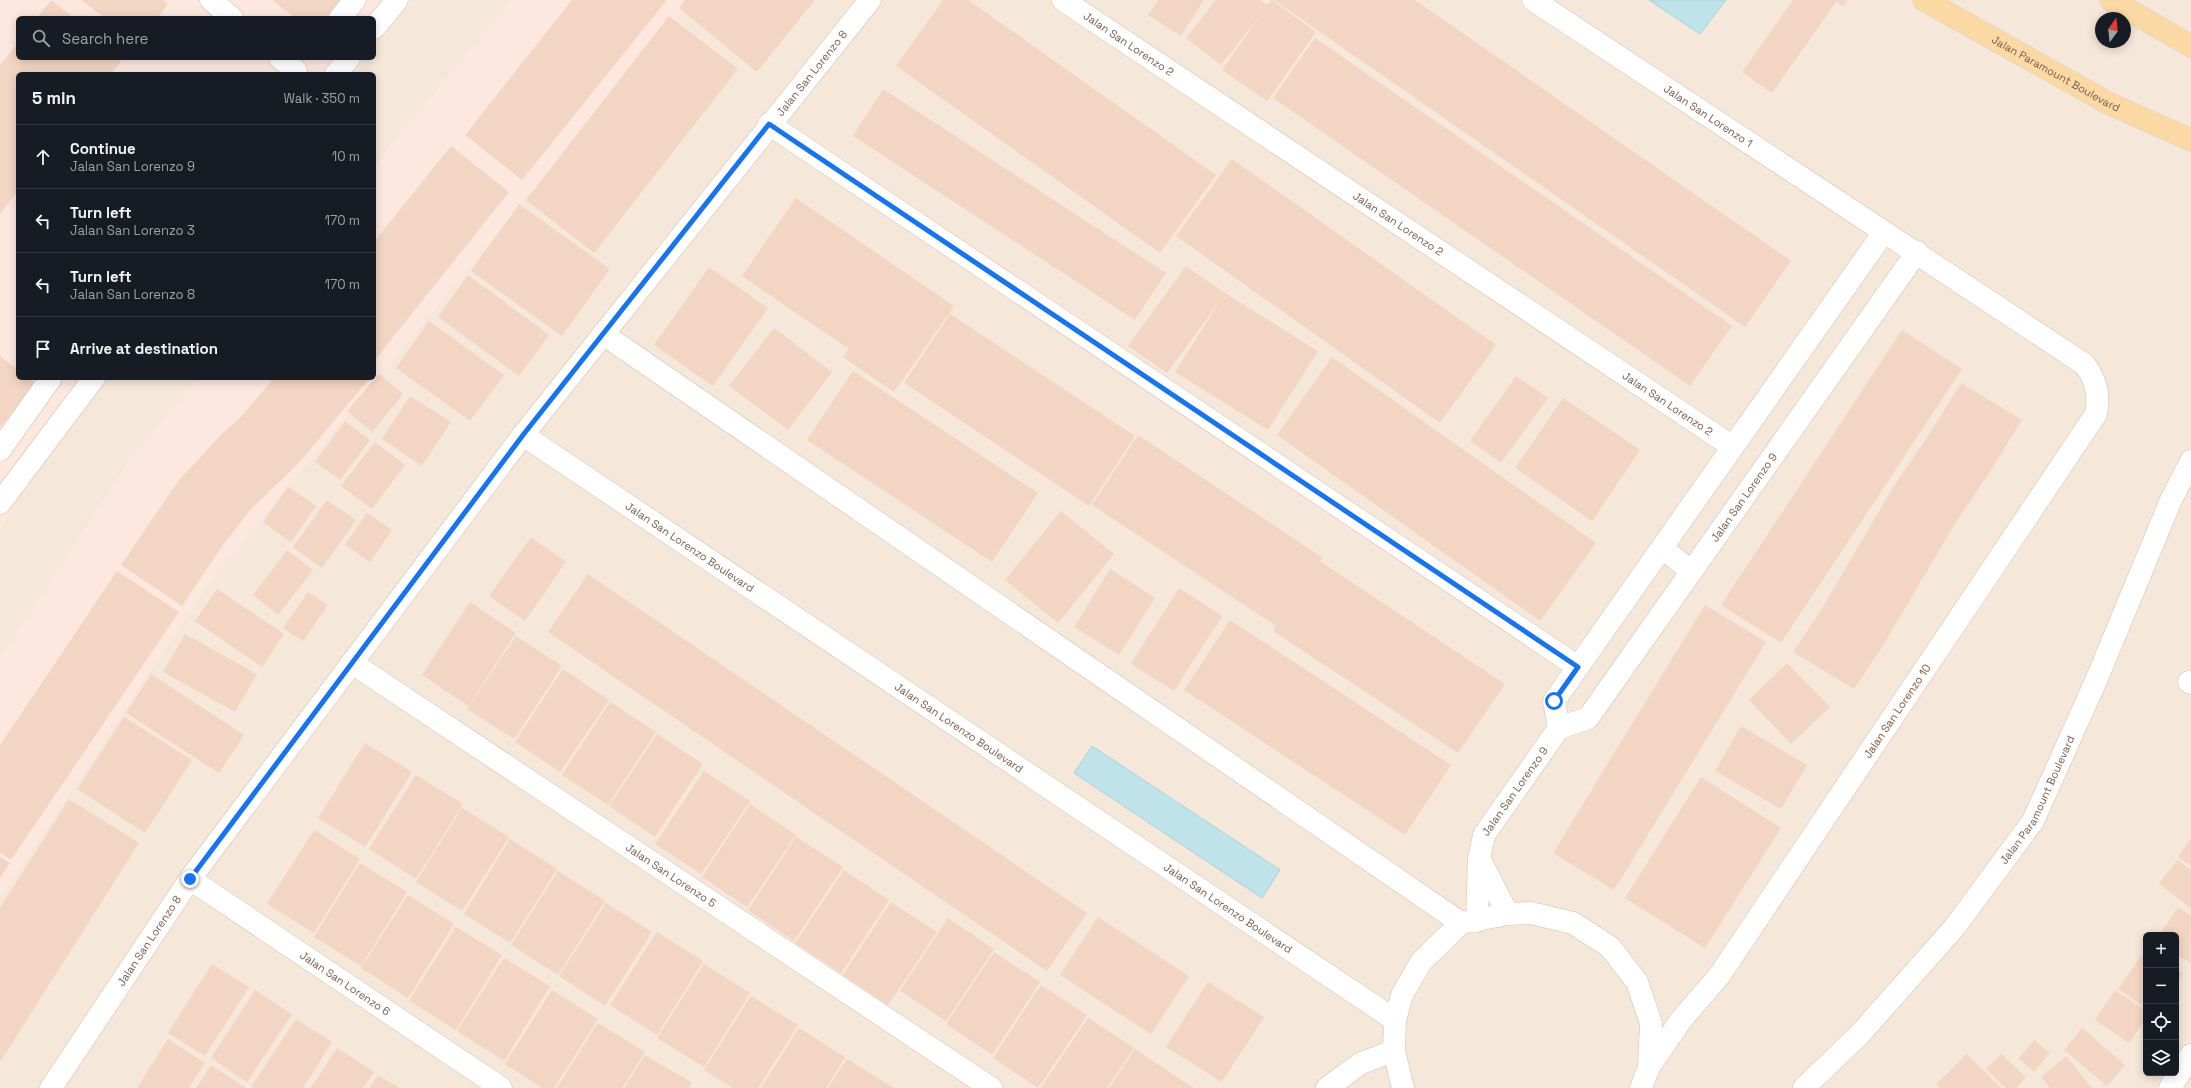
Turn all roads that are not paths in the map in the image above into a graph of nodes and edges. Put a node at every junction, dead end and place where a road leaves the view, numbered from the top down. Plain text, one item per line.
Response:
1 (210, 0) edge
2 (355, 0) edge
3 (397, 0) edge
4 (870, 0) edge
5 (1063, 0) edge
6 (1533, 0) edge
7 (1924, 0) edge
8 (2111, 0) edge
9 (230, 16) edge
10 (342, 16) edge
11 (376, 26) edge
12 (2191, 46) edge
13 (347, 60) edge
14 (338, 72) edge
15 (769, 124) junction
16 (2191, 140) edge
17 (1884, 232) junction
18 (1917, 252) junction
19 (603, 334) junction
20 (50, 380) edge
21 (92, 380) edge
22 (2098, 393) joint
23 (523, 435) junction
24 (1732, 447) junction
25 (0, 450) edge
26 (2191, 461) edge
27 (0, 502) edge
28 (1662, 548) junction
29 (1691, 571) junction
30 (352, 663) junction
31 (1578, 667) junction
32 (1558, 728) junction
33 (1479, 859) junction
34 (190, 879) junction
35 (1508, 914) junction
36 (1469, 922) junction
37 (1395, 1020) junction
38 (1681, 1020) junction
39 (1650, 1023) junction
40 (1394, 1050) junction
41 (2191, 1055) edge
42 (1360, 1063) junction
43 (1649, 1067) junction
44 (1402, 1082) edge
45 (51, 1088) edge
46 (501, 1088) edge
47 (991, 1088) edge
48 (1327, 1088) edge
49 (1641, 1088) edge
50 (1804, 1088) edge
51 (2171, 1088) edge

1 - 9 street
2 - 10 street
3 - 11 street
4 - 15 street, Jalan San Lorenzo 8
5 - 24 street, Jalan San Lorenzo 2
6 - 17 street, Jalan San Lorenzo 1
7 - 16 main road, Jalan Paramount Boulevard
8 - 12 main road
13 - 14 street
15 - 19 street, Jalan San Lorenzo 8
15 - 31 street
17 - 18 street, Jalan San Lorenzo 1
17 - 24 street
18 - 22 street, Jalan San Lorenzo 1
18 - 29 street, Jalan San Lorenzo 9
19 - 23 street, Jalan San Lorenzo 8
19 - 36 street
20 - 25 street
21 - 27 street
22 - 38 street, Jalan San Lorenzo 10
23 - 30 street, Jalan San Lorenzo 8
23 - 37 street, Jalan San Lorenzo Boulevard
24 - 28 street
26 - 50 street, Jalan Paramount Boulevard
28 - 29 street
28 - 31 street
29 - 32 street, Jalan San Lorenzo 9
30 - 34 street, Jalan San Lorenzo 8
30 - 47 street, Jalan San Lorenzo 5
31 - 32 street
32 - 33 street, Jalan San Lorenzo 9
33 - 35 street
33 - 36 street, Jalan San Lorenzo 9
34 - 45 street, Jalan San Lorenzo 8
34 - 46 street, Jalan San Lorenzo 6
35 - 36 street
35 - 39 street
36 - 37 street
37 - 40 street
38 - 39 street
38 - 43 street, Jalan San Lorenzo 10
39 - 43 street
40 - 42 street
40 - 44 street
41 - 51 street
42 - 44 street
42 - 48 street
43 - 49 street

